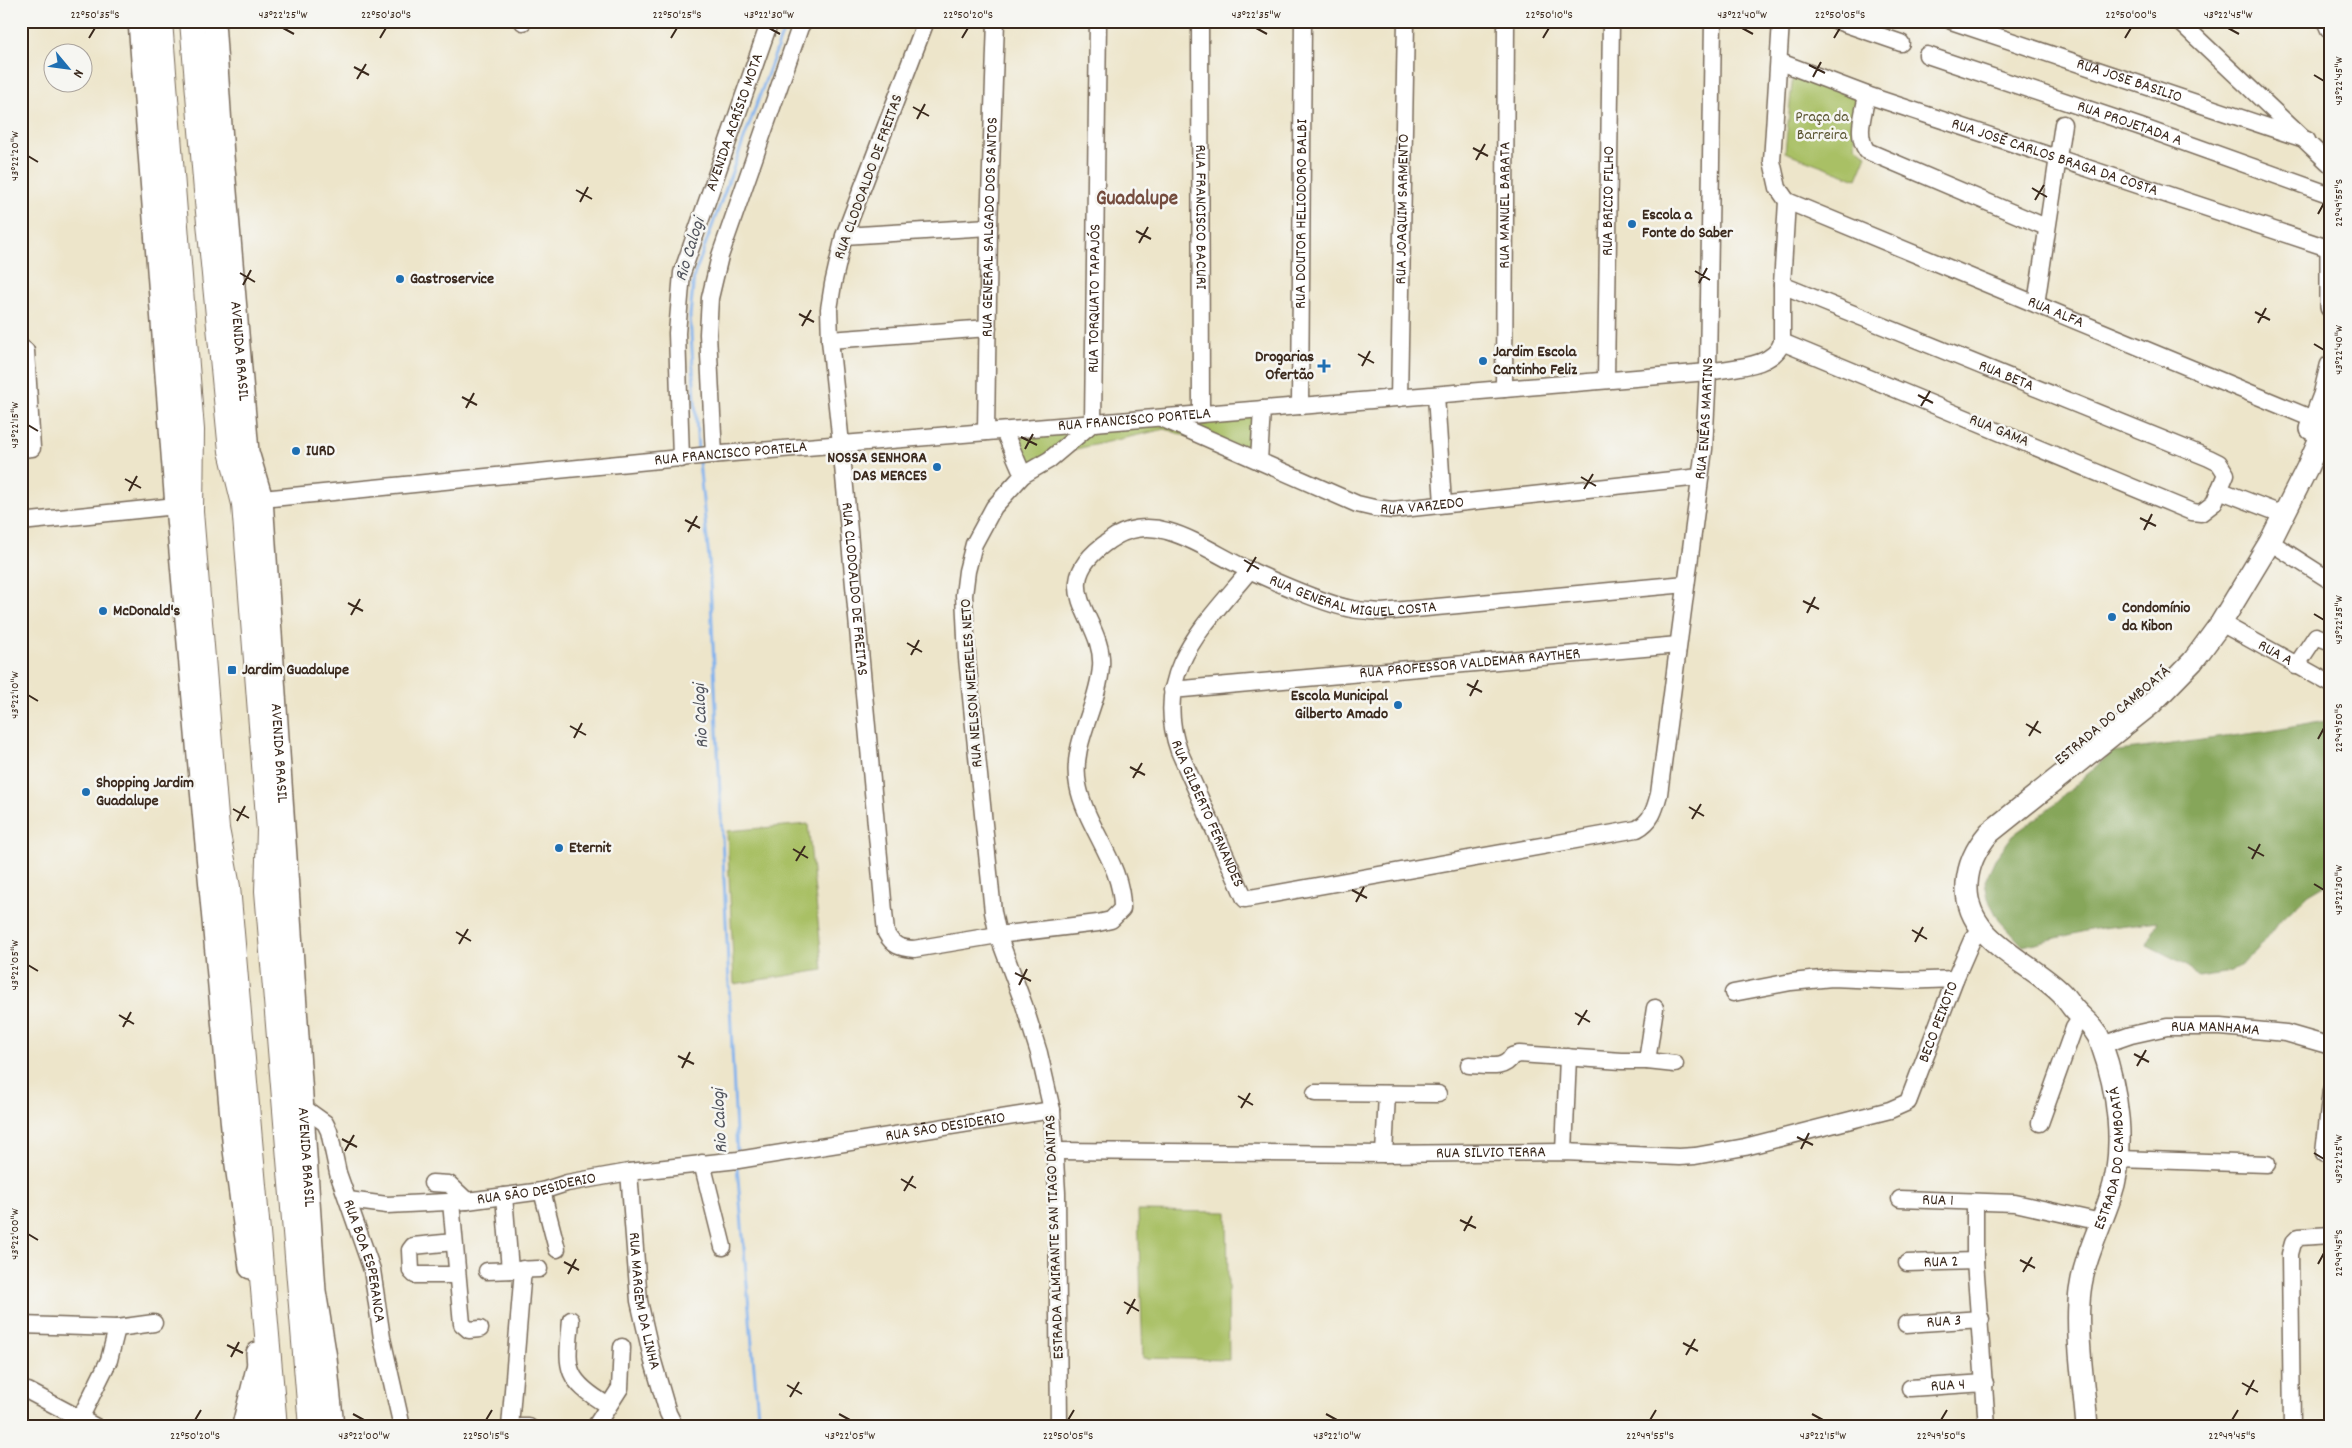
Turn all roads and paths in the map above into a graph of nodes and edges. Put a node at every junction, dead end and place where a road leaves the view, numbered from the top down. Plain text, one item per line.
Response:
1 (139, 21) edge
2 (160, 21) edge
3 (192, 21) edge
4 (214, 21) edge
5 (770, 21) edge
6 (804, 21) edge
7 (926, 21) edge
8 (996, 21) edge
9 (1098, 21) edge
10 (1200, 21) edge
11 (1303, 21) edge
12 (1406, 21) edge
13 (1506, 21) edge
14 (1611, 21) edge
15 (1713, 21) edge
16 (1780, 21) edge
17 (1837, 21) edge
18 (1951, 21) edge
19 (2179, 21) edge
20 (2328, 21) edge
21 (2331, 28) edge
22 (1901, 43) dead end
23 (1927, 55) dead end
24 (1780, 62) junction
25 (1868, 95) junction
26 (2063, 124) dead end
27 (2307, 140) junction
28 (2057, 158) junction
29 (2331, 165) edge
30 (2331, 195) edge
31 (1786, 201) junction
32 (989, 227) junction
33 (2046, 227) junction
34 (844, 236) junction
35 (2330, 248) edge
36 (1782, 285) junction
37 (2036, 304) junction
38 (2331, 306) edge
39 (988, 328) junction
40 (830, 340) junction
41 (1782, 342) junction
42 (23, 349) edge
43 (2331, 366) edge
44 (1708, 372) junction
45 (1606, 380) junction
46 (1504, 389) junction
47 (1436, 395) junction
48 (1399, 398) junction
49 (1300, 406) junction
50 (1262, 409) junction
51 (1201, 414) junction
52 (1161, 418) junction
53 (2324, 419) edge
54 (1093, 423) junction
55 (1004, 431) junction
56 (986, 432) junction
57 (841, 444) junction
58 (26, 449) edge
59 (712, 455) junction
60 (684, 459) junction
61 (1259, 460) junction
62 (1023, 475) junction
63 (1700, 477) junction
64 (2217, 497) junction
65 (262, 499) junction
66 (1443, 504) junction
67 (176, 506) junction
68 (2279, 512) junction
69 (21, 522) edge
70 (2270, 542) junction
71 (1250, 570) junction
72 (2331, 581) edge
73 (1686, 584) junction
74 (2221, 623) junction
75 (2331, 642) edge
76 (1678, 645) junction
77 (2296, 666) junction
78 (2331, 684) edge
79 (1172, 690) junction
80 (2079, 752) junction
81 (1654, 812) joint
82 (998, 935) junction
83 (1974, 940) junction
84 (1955, 979) junction
85 (1733, 993) dead end
86 (1655, 1008) dead end
87 (2077, 1012) junction
88 (296, 1016) junction
89 (2102, 1046) junction
90 (2331, 1046) edge
91 (1568, 1057) junction
92 (1647, 1061) junction
93 (1675, 1064) dead end
94 (1469, 1065) dead end
95 (228, 1076) junction
96 (2331, 1090) edge
97 (1315, 1093) dead end
98 (1912, 1093) joint
99 (1387, 1094) junction
100 (1438, 1094) dead end
101 (304, 1108) junction
102 (1052, 1110) junction
103 (2040, 1123) dead end
104 (1056, 1151) junction
105 (1564, 1152) junction
106 (2324, 1153) dead end
107 (1384, 1154) junction
108 (289, 1157) junction
109 (2119, 1159) junction
110 (702, 1163) junction
111 (2267, 1164) dead end
112 (629, 1172) junction
113 (432, 1184) dead end
114 (542, 1191) junction
115 (255, 1194) junction
116 (504, 1196) junction
117 (1900, 1199) dead end
118 (348, 1200) junction
119 (467, 1201) junction
120 (451, 1202) junction
121 (1975, 1202) junction
122 (2101, 1222) junction
123 (2331, 1235) edge
124 (454, 1242) junction
125 (723, 1247) dead end
126 (557, 1249) dead end
127 (2089, 1260) junction
128 (1975, 1261) junction
129 (1907, 1263) dead end
130 (524, 1269) junction
131 (487, 1271) dead end
132 (456, 1275) junction
133 (1981, 1319) junction
134 (571, 1320) dead end
135 (154, 1323) dead end
136 (1906, 1324) dead end
137 (21, 1325) edge
138 (117, 1328) junction
139 (480, 1329) dead end
140 (622, 1347) dead end
141 (1985, 1383) junction
142 (1910, 1388) dead end
143 (28, 1391) dead end
144 (607, 1405) junction
145 (78, 1423) edge
146 (257, 1425) edge
147 (96, 1427) edge
148 (311, 1427) edge
149 (333, 1427) edge
150 (402, 1427) edge
151 (510, 1427) edge
152 (521, 1427) edge
153 (529, 1427) edge
154 (595, 1427) edge
155 (675, 1427) edge
156 (1059, 1427) edge
157 (1987, 1427) edge
158 (2087, 1427) edge
159 (2101, 1427) edge
160 (2292, 1427) edge

1 - 67 main road
2 - 115 highway
3 - 108 highway, AVENIDA BRASIL
4 - 65 main road, AVENIDA BRASIL
5 - 60 street, AVENIDA ACRÍSIO MOTA
6 - 59 street, AVENIDA ACRÍSIO MOTA
7 - 34 street, RUA CLODOALDO DE FREITAS
8 - 32 street, RUA GENERAL SALGADO DOS SANTOS
9 - 54 street, RUA TORQUATO TAPAJÓS
10 - 51 street, RUA FRANCISCO BACURI
11 - 49 street, RUA DOUTOR HELIODORO BALBI
12 - 48 street, RUA JOAQUIM SARMENTO
13 - 46 street, RUA MANUEL BARATA
14 - 45 street, RUA BRICIO FILHO
15 - 44 street, RUA ENÉAS MARTINS
16 - 24 street
17 - 22 street
18 - 27 street, RUA JOSE BASILIO
19 - 27 street
20 - 21 main road
23 - 30 street, RUA PROJETADA A
24 - 25 street, RUA JOSÉ CARLOS BRAGA DA COSTA
24 - 31 street
25 - 28 street, RUA JOSÉ CARLOS BRAGA DA COSTA
25 - 33 street
26 - 28 street
27 - 29 street
28 - 33 street
28 - 35 street, RUA JOSÉ CARLOS BRAGA DA COSTA
31 - 36 street
31 - 37 street, RUA ALFA
32 - 34 street
32 - 39 street, RUA GENERAL SALGADO DOS SANTOS
33 - 37 street
34 - 40 street, RUA CLODOALDO DE FREITAS
35 - 38 main road
36 - 41 street
36 - 64 street, RUA BETA
37 - 53 street, RUA ALFA
39 - 40 street
39 - 56 street, RUA GENERAL SALGADO DOS SANTOS
40 - 57 street, RUA CLODOALDO DE FREITAS
41 - 44 street, RUA FRANCISCO PORTELA
41 - 64 street, RUA GAMA
42 - 58 street
43 - 53 main road, ESTRADA DO CAMBOATÁ
44 - 45 street, RUA FRANCISCO PORTELA
44 - 63 street, RUA ENÉAS MARTINS
45 - 46 street, RUA FRANCISCO PORTELA
46 - 47 street, RUA FRANCISCO PORTELA
47 - 48 street, RUA FRANCISCO PORTELA
47 - 66 street
48 - 49 street, RUA FRANCISCO PORTELA
49 - 50 street, RUA FRANCISCO PORTELA
50 - 51 street, RUA FRANCISCO PORTELA
50 - 61 street
51 - 52 street, RUA FRANCISCO PORTELA
52 - 54 street, RUA FRANCISCO PORTELA
52 - 61 street, RUA VARZEDO
53 - 68 main road, ESTRADA DO CAMBOATÁ
54 - 55 street, RUA FRANCISCO PORTELA
54 - 62 street, RUA NELSON MEIRELES NETO
55 - 56 street, RUA FRANCISCO PORTELA
55 - 62 street
56 - 57 street, RUA FRANCISCO PORTELA
57 - 59 street, RUA FRANCISCO PORTELA
57 - 82 street, RUA CLODOALDO DE FREITAS
59 - 60 street, RUA FRANCISCO PORTELA
60 - 65 street, RUA FRANCISCO PORTELA
61 - 66 street, RUA VARZEDO
62 - 82 street, RUA NELSON MEIRELES NETO
63 - 66 street, RUA VARZEDO
63 - 73 street, RUA ENÉAS MARTINS
64 - 68 street
65 - 88 main road, AVENIDA BRASIL
67 - 69 street
67 - 95 main road
68 - 70 main road, ESTRADA DO CAMBOATÁ
68 - 80 main road, ESTRADA DO CAMBOATÁ
70 - 72 street
70 - 74 main road, ESTRADA DO CAMBOATÁ
71 - 73 street, RUA GENERAL MIGUEL COSTA
71 - 79 street, RUA GILBERTO FERNANDES
71 - 82 street, RUA GENERAL MIGUEL COSTA
73 - 76 street, RUA ENÉAS MARTINS
74 - 77 street, RUA A
74 - 80 main road, ESTRADA DO CAMBOATÁ
75 - 77 street
76 - 79 street, RUA PROFESSOR VALDEMAR RAYTHER
76 - 81 street, RUA ENÉAS MARTINS
77 - 78 street, RUA A
79 - 81 street, RUA GILBERTO FERNANDES
80 - 83 main road, ESTRADA DO CAMBOATÁ
82 - 102 street, ESTRADA ALMIRANTE SAN TIAGO DANTAS
83 - 84 street, BECO PEIXOTO
83 - 87 main road, ESTRADA DO CAMBOATÁ
84 - 85 street
84 - 98 street, BECO PEIXOTO
86 - 92 street
87 - 89 main road, ESTRADA DO CAMBOATÁ
87 - 103 street
88 - 101 main road, AVENIDA BRASIL
88 - 108 main road
89 - 90 street, RUA MANHAMA
89 - 109 main road, ESTRADA DO CAMBOATÁ
91 - 92 street
91 - 94 street
91 - 105 street
92 - 93 street
95 - 115 main road
95 - 146 main road
96 - 106 street
97 - 99 street
98 - 105 street, RUA SILVIO TERRA
99 - 100 street
99 - 107 street
101 - 118 street, RUA BOA ESPERANCA
101 - 149 main road, AVENIDA BRASIL
102 - 104 street, ESTRADA ALMIRANTE SAN TIAGO DANTAS
102 - 110 street, RUA SĀO DESIDERIO
104 - 107 street, RUA SILVIO TERRA
104 - 156 street, ESTRADA ALMIRANTE SAN TIAGO DANTAS
105 - 107 street, RUA SILVIO TERRA
108 - 148 highway, AVENIDA BRASIL
109 - 111 street
109 - 122 main road, ESTRADA DO CAMBOATÁ
110 - 112 street, RUA SĀO DESIDERIO
110 - 125 street
112 - 114 street, RUA SĀO DESIDERIO
112 - 155 street, RUA MARGEM DA LINHA
113 - 119 street
114 - 116 street, RUA SĀO DESIDERIO
114 - 126 street
115 - 146 highway
116 - 119 street, RUA SĀO DESIDERIO
116 - 130 street
117 - 121 street, RUA 1
118 - 120 street, RUA SĀO DESIDERIO
118 - 150 street, RUA BOA ESPERANCA
119 - 120 street, RUA SĀO DESIDERIO
120 - 124 street
121 - 122 street, RUA 1
121 - 128 street
122 - 127 main road, ESTRADA DO CAMBOATÁ
123 - 160 street
124 - 132 street
124 - 132 street
127 - 158 main road, ESTRADA DO CAMBOATÁ
127 - 159 main road, ESTRADA DO CAMBOATÁ
128 - 129 street, RUA 2
128 - 133 street
130 - 131 street
130 - 151 street
132 - 139 street
133 - 136 street, RUA 3
133 - 141 street
134 - 144 street
135 - 138 street
137 - 138 street
138 - 145 street
140 - 144 street
141 - 142 street, RUA 4
141 - 157 street
143 - 145 street
144 - 154 street
145 - 147 street
152 - 153 street

